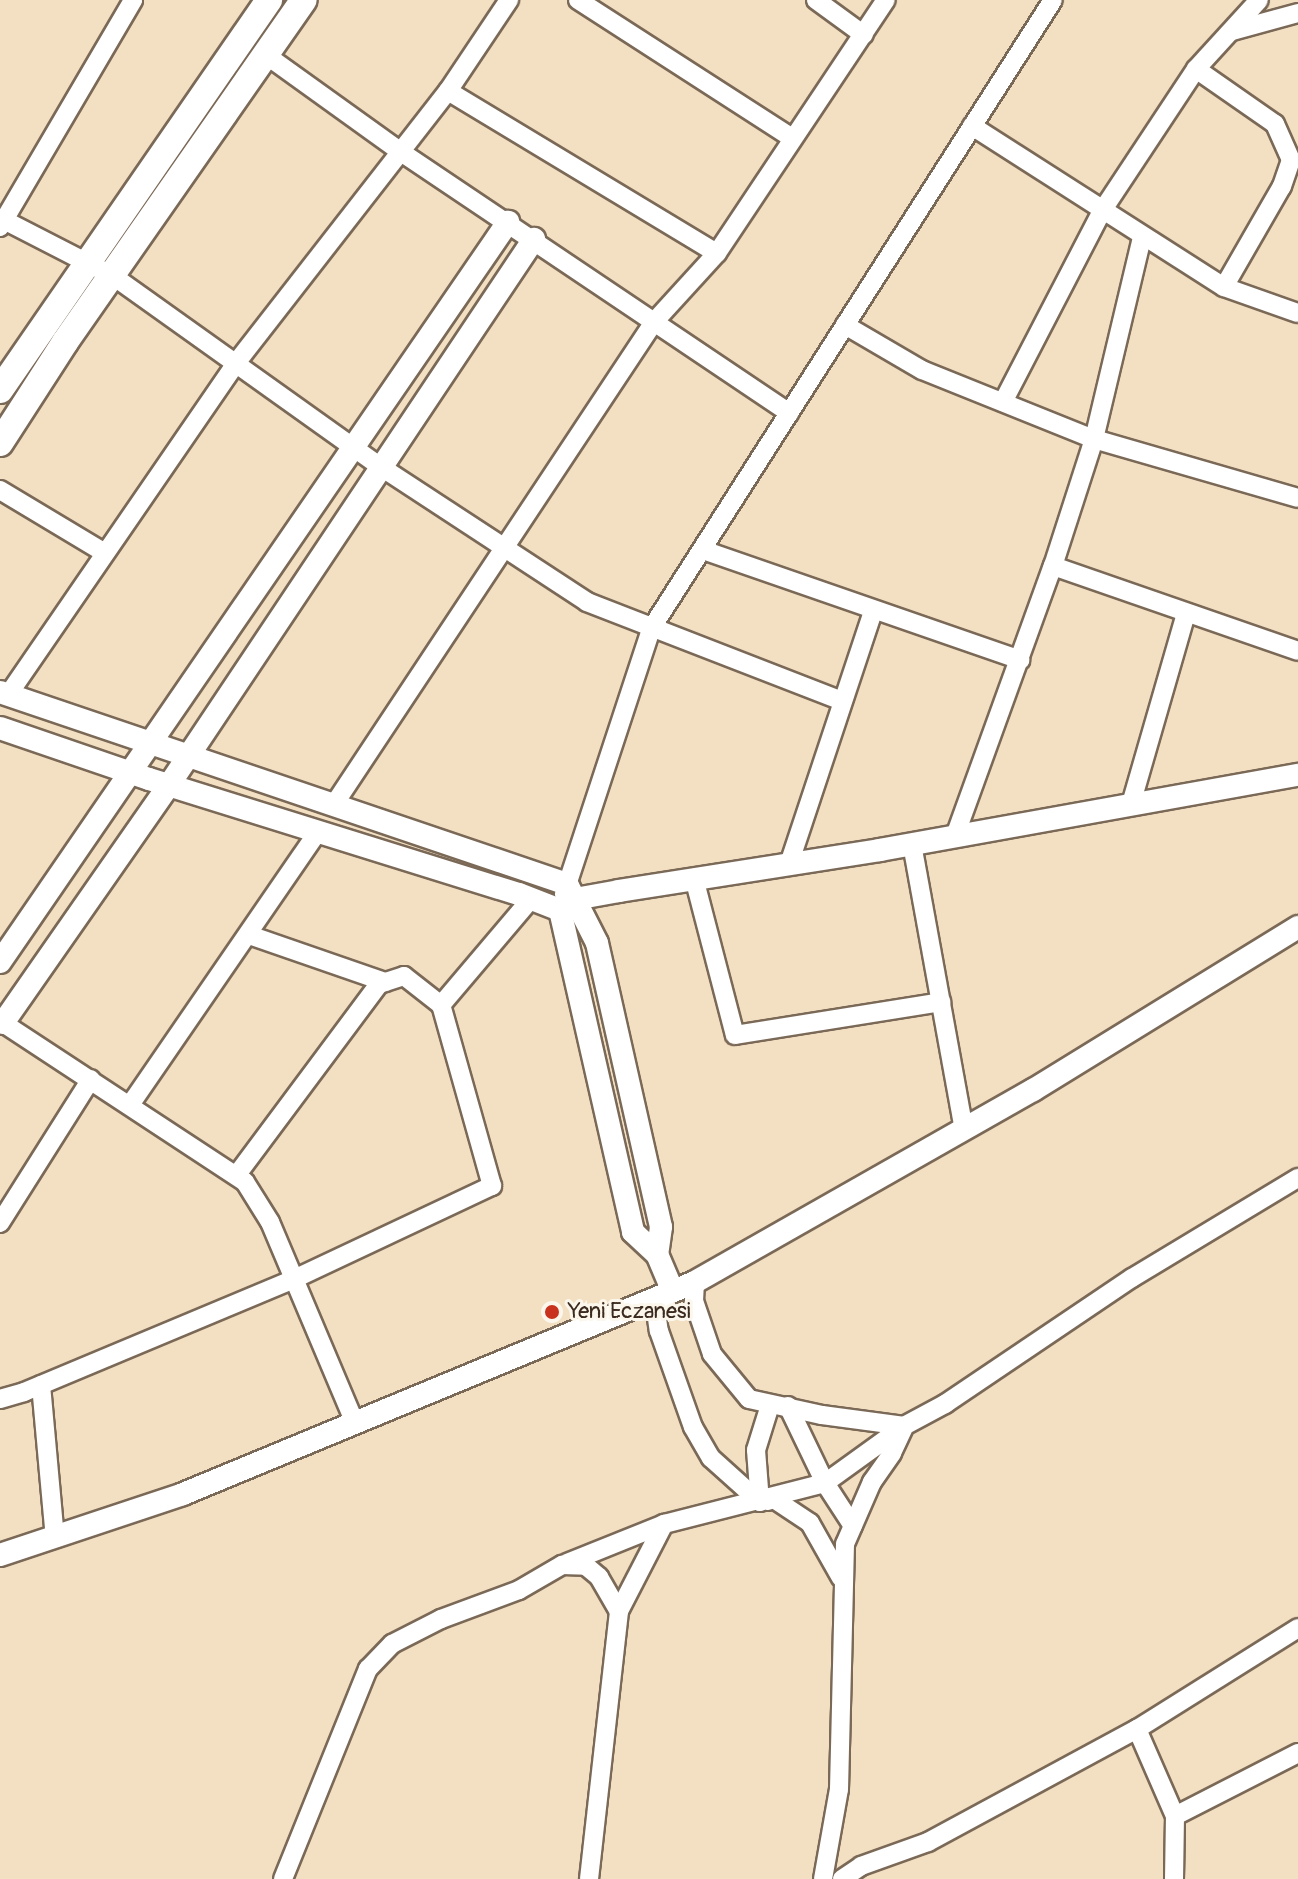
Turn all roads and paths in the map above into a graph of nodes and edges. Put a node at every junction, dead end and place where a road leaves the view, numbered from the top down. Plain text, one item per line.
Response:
1 (133, 0) edge
2 (304, 0) edge
3 (509, 0) edge
4 (578, 0) edge
5 (816, 0) edge
6 (886, 0) edge
7 (1053, 0) edge
8 (1259, 0) edge
9 (267, 1) edge
10 (1298, 13) edge
11 (1232, 31) junction
12 (864, 35) junction
13 (266, 55) junction
14 (1196, 69) junction
15 (448, 91) junction
16 (972, 126) junction
17 (792, 138) junction
18 (401, 152) junction
19 (1294, 160) edge
20 (1102, 211) junction
21 (2, 222) edge
22 (508, 222) junction
23 (1142, 237) junction
24 (534, 239) junction
25 (717, 253) junction
26 (88, 263) junction
27 (113, 276) junction
28 (1224, 287) junction
29 (1298, 313) edge
30 (654, 322) junction
31 (845, 325) junction
32 (236, 363) junction
33 (0, 390) edge
34 (1003, 402) junction
35 (789, 413) junction
36 (1094, 439) junction
37 (0, 443) edge
38 (352, 446) junction
39 (381, 467) junction
40 (0, 490) edge
41 (1298, 498) edge
42 (503, 548) junction
43 (703, 550) junction
44 (105, 553) junction
45 (1053, 566) junction
46 (873, 611) junction
47 (1186, 613) junction
48 (651, 629) junction
49 (1298, 651) edge
50 (1020, 660) junction
51 (4, 694) edge
52 (842, 701) junction
53 (0, 728) edge
54 (152, 744) junction
55 (188, 756) junction
56 (133, 773) junction
57 (1298, 775) edge
58 (169, 785) junction
59 (1131, 804) junction
60 (333, 806) junction
61 (318, 831) junction
62 (955, 836) junction
63 (912, 844) junction
64 (790, 861) junction
65 (694, 878) junction
66 (567, 898) junction
67 (531, 899) junction
68 (1298, 927) edge
69 (249, 935) junction
70 (0, 962) edge
71 (385, 982) junction
72 (941, 1002) junction
73 (441, 1005) junction
74 (1, 1022) edge
75 (91, 1079) junction
76 (130, 1105) junction
77 (964, 1129) junction
78 (236, 1176) junction
79 (1298, 1178) edge
80 (0, 1223) edge
81 (294, 1279) junction
82 (695, 1282) junction
83 (663, 1293) junction
84 (41, 1385) junction
85 (0, 1399) edge
86 (779, 1406) junction
87 (355, 1423) junction
88 (904, 1426) junction
89 (825, 1483) junction
90 (760, 1502) junction
91 (664, 1524) junction
92 (853, 1526) junction
93 (55, 1538) junction
94 (0, 1555) edge
95 (562, 1565) junction
96 (843, 1582) junction
97 (619, 1611) junction
98 (1298, 1628) edge
99 (1137, 1729) junction
100 (1298, 1753) edge
101 (1175, 1816) junction
102 (283, 1879) edge
103 (589, 1879) edge
104 (823, 1879) edge
105 (842, 1879) edge
106 (1174, 1879) edge

1 - 21 street
2 - 13 main road
3 - 15 street
4 - 17 street
5 - 12 street
6 - 12 street
7 - 16 street
8 - 11 street
9 - 26 main road
10 - 11 street
11 - 14 street
12 - 17 street
13 - 18 street
13 - 27 main road
14 - 19 street
14 - 20 street
15 - 18 street
15 - 25 street
16 - 20 street
16 - 31 street
17 - 25 street
18 - 22 street
18 - 32 street
19 - 28 street
20 - 23 street
20 - 34 street
21 - 26 street
22 - 24 street
22 - 38 street
23 - 28 street
23 - 36 street
24 - 30 street
24 - 39 street
25 - 30 street
26 - 27 street
26 - 33 main road
27 - 32 street
27 - 37 main road
28 - 29 street
30 - 35 street
30 - 42 street
31 - 34 street
31 - 35 street
32 - 38 street
32 - 44 street
34 - 36 street
35 - 43 street
36 - 41 street
36 - 45 street
38 - 39 street
38 - 54 street
39 - 42 street
39 - 55 street
40 - 44 street
42 - 48 street
42 - 60 street
43 - 46 street
43 - 48 street
44 - 51 street
45 - 47 street
45 - 50 street
46 - 50 street
46 - 52 street
47 - 49 street
47 - 59 street
48 - 52 street
48 - 66 street
50 - 62 street
51 - 54 street
52 - 64 street
53 - 56 street
54 - 55 street
54 - 56 street
55 - 58 street
55 - 60 street
56 - 58 street
56 - 70 street
57 - 59 street
58 - 61 street
58 - 74 street
59 - 62 street
60 - 66 street
61 - 67 street
61 - 69 street
62 - 63 street
63 - 64 street
63 - 72 street
64 - 65 street
65 - 66 street
65 - 72 street
66 - 67 street
66 - 83 street
67 - 73 street
68 - 77 street
69 - 71 street
69 - 76 street
71 - 73 street
71 - 78 street
72 - 77 street
73 - 81 street
74 - 75 street
75 - 76 street
75 - 80 street
76 - 78 street
77 - 82 street
78 - 81 street
79 - 88 street
81 - 84 street
81 - 87 street
82 - 83 street
82 - 86 street
83 - 87 street
83 - 90 street
84 - 85 street
84 - 93 street
86 - 88 street
86 - 89 street
86 - 90 street
87 - 93 street
88 - 89 street
88 - 92 street
89 - 90 street
89 - 92 street
90 - 91 street
90 - 96 street
91 - 95 street
91 - 97 street
92 - 96 street
93 - 94 street
95 - 97 street
95 - 102 street
96 - 104 street
97 - 103 street
98 - 99 street
99 - 101 street
99 - 105 street
100 - 101 street
101 - 106 street

